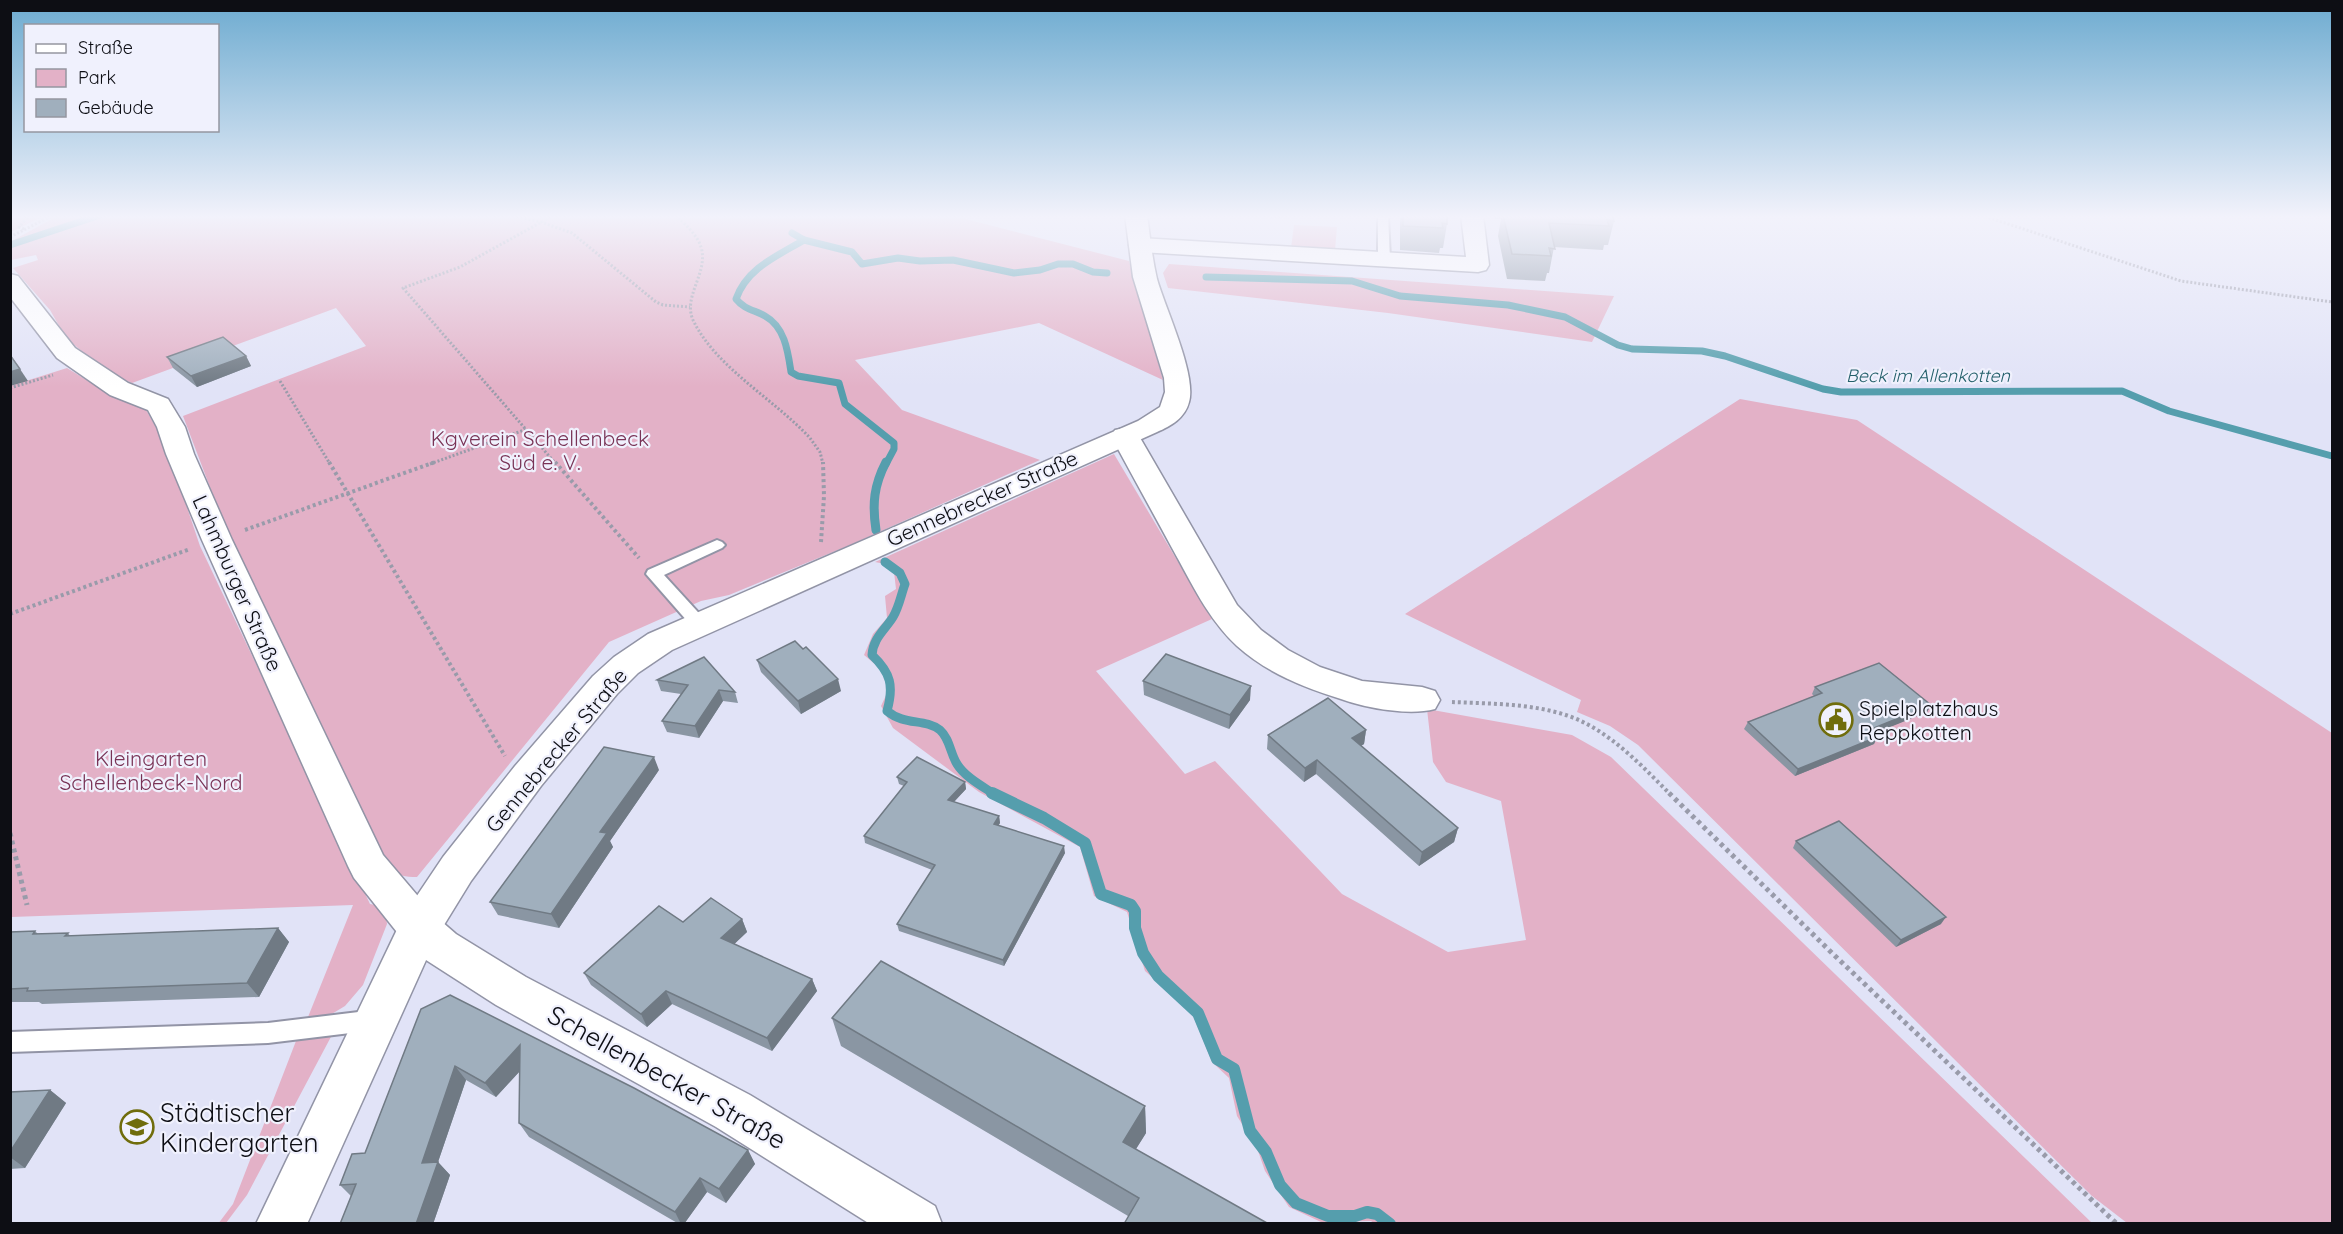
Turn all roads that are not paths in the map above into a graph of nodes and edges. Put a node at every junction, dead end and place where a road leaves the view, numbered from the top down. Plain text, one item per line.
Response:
1 (1145, 273) edge
2 (10, 281) edge
3 (1125, 436) junction
4 (717, 545) dead end
5 (701, 626) junction
6 (1422, 700) road end
7 (419, 928) junction
8 (376, 1020) junction
9 (10, 1042) edge
10 (281, 1224) edge
11 (917, 1224) edge

1 - 3 street, Gennebrecker Straße
2 - 7 street, Lahmburger Straße
3 - 5 street, Gennebrecker Straße
3 - 6 street
4 - 5 lane
5 - 7 street, Gennebrecker Straße
7 - 8 street, Gennebrecker Straße
7 - 11 street, Schellenbecker Straße
8 - 9 lane
8 - 10 street, Gennebrecker Straße

